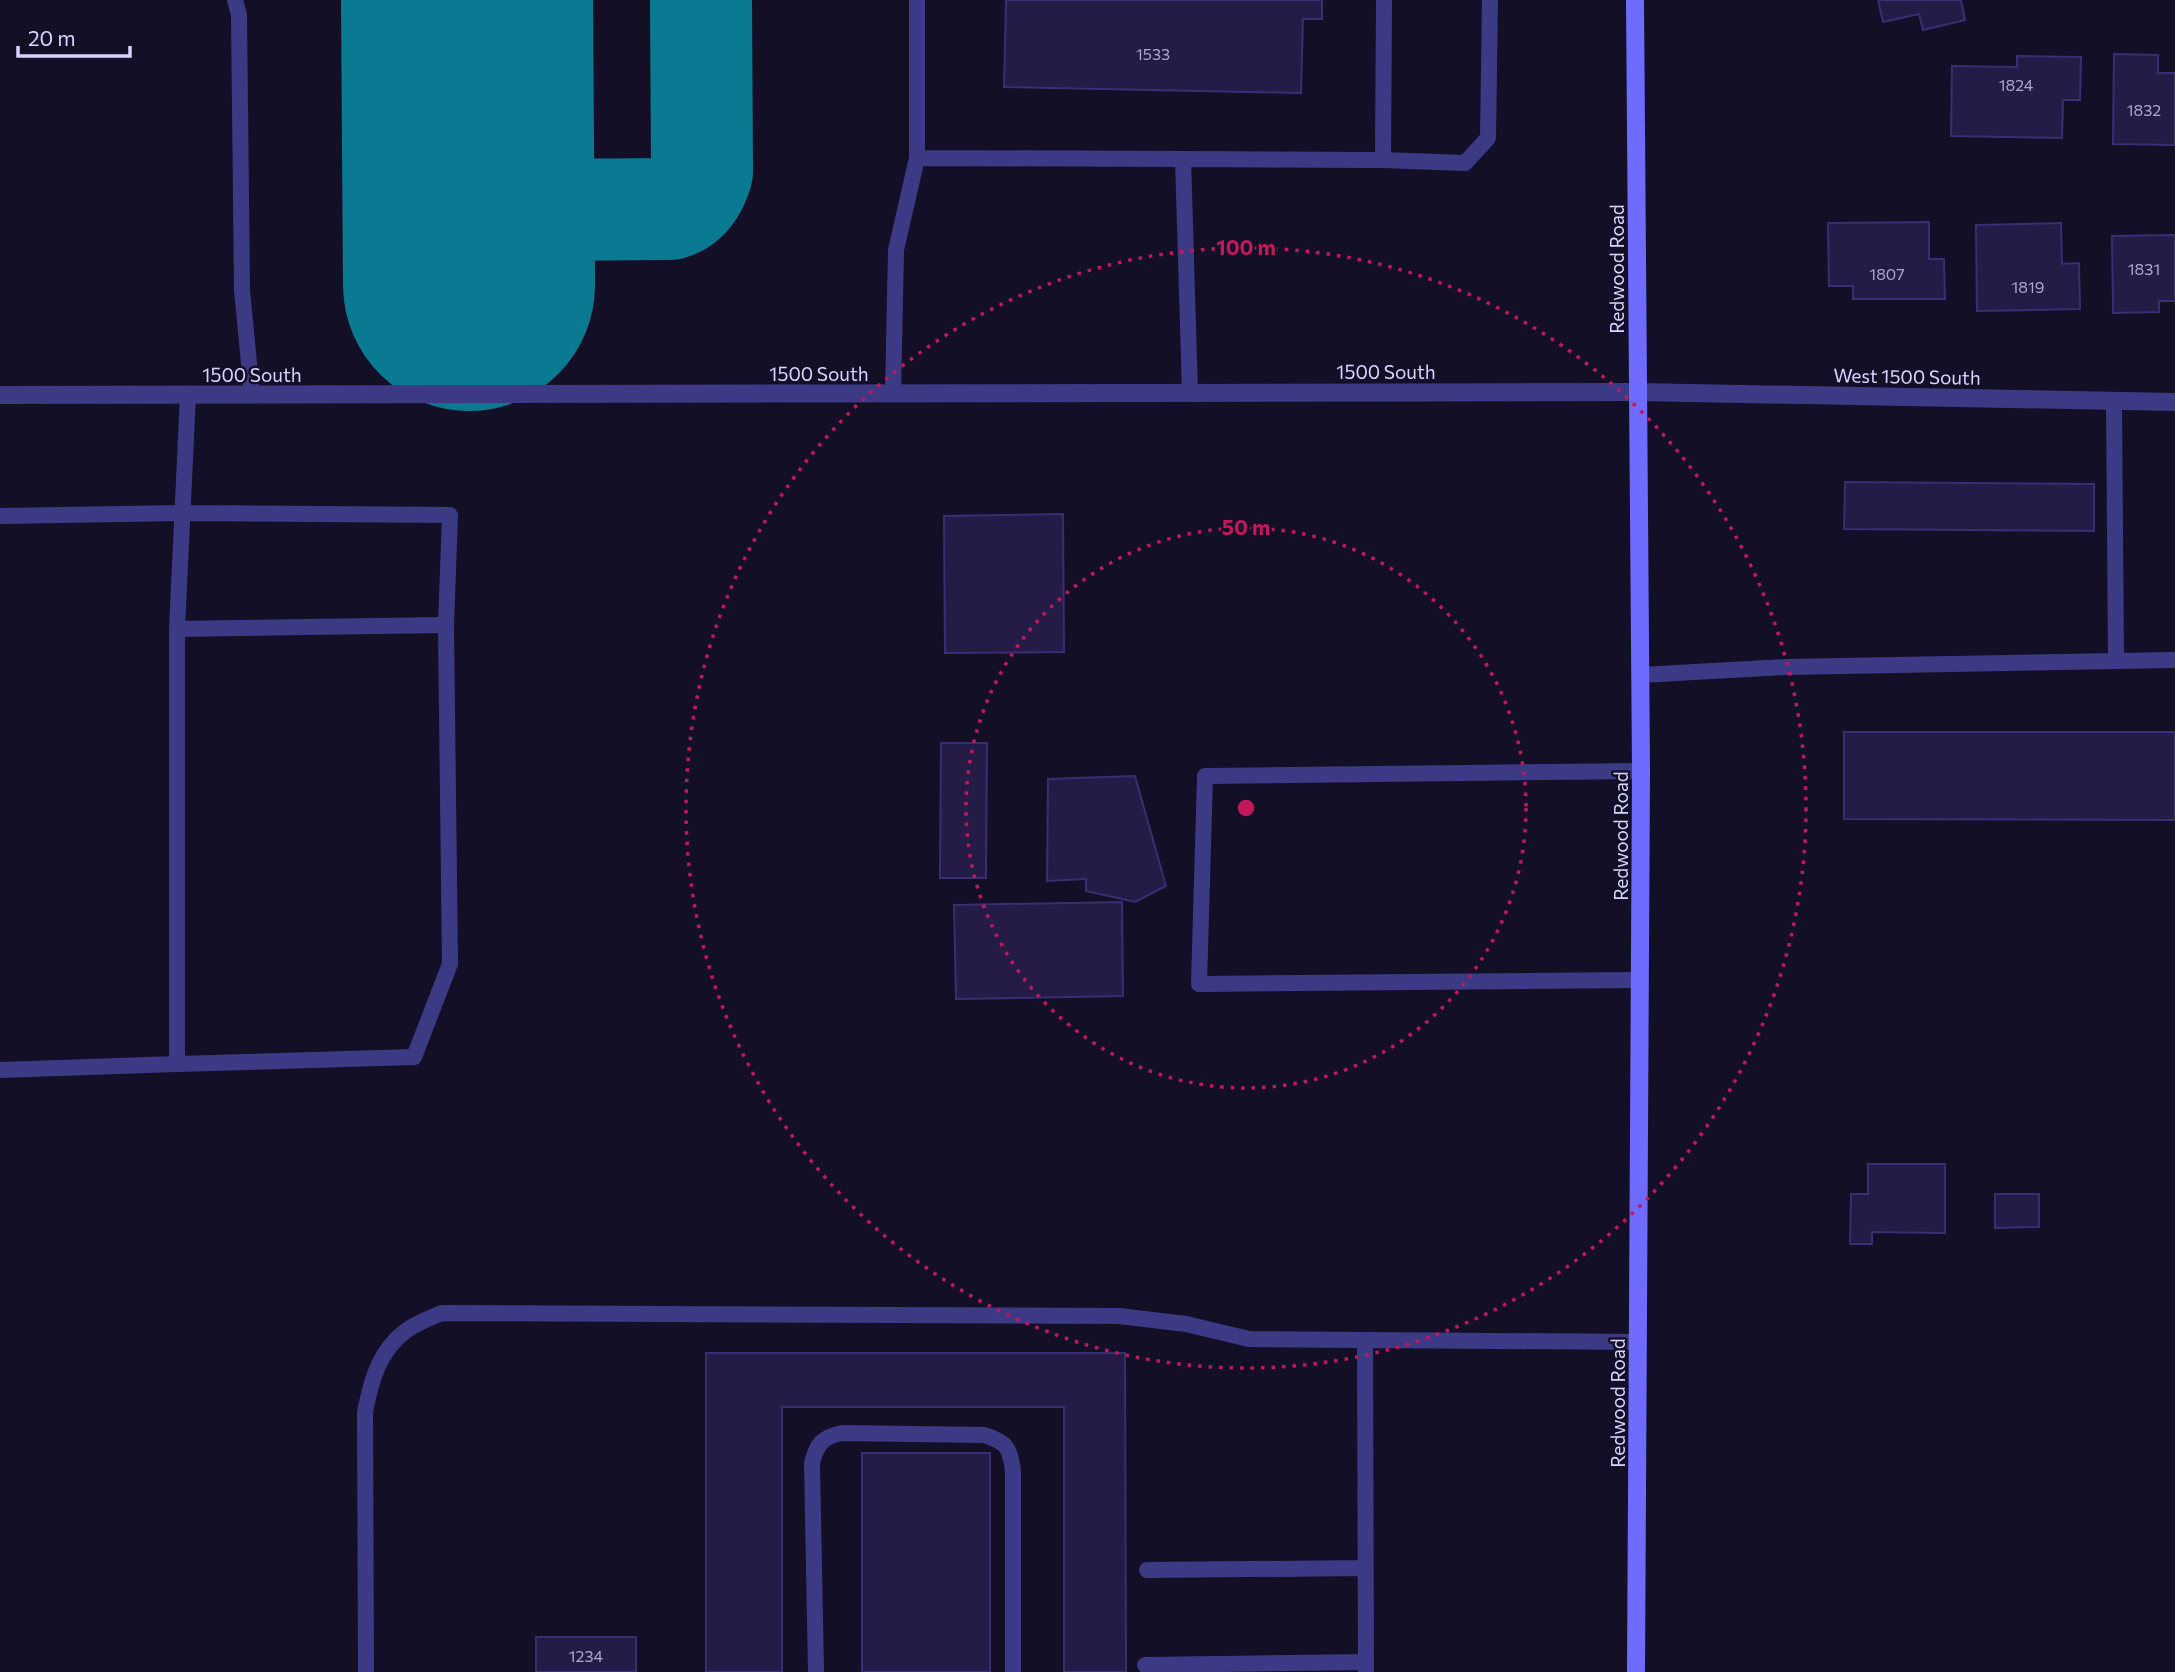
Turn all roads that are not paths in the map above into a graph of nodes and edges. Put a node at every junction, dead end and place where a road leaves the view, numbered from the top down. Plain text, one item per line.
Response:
1 (234, 0) edge
2 (917, 0) edge
3 (1384, 0) edge
4 (1490, 0) edge
5 (1635, 0) edge
6 (917, 158) junction
7 (1183, 159) junction
8 (1383, 160) junction
9 (1638, 392) junction
10 (1190, 393) junction
11 (893, 394) junction
12 (0, 395) edge
13 (188, 395) junction
14 (252, 395) junction
15 (2114, 401) junction
16 (2175, 402) edge
17 (181, 513) junction
18 (0, 516) edge
19 (446, 625) junction
20 (177, 629) junction
21 (2175, 660) edge
22 (2116, 661) junction
23 (1640, 675) junction
24 (1642, 771) junction
25 (1640, 980) junction
26 (177, 1064) junction
27 (0, 1070) edge
28 (1365, 1340) junction
29 (1639, 1342) junction
30 (1366, 1568) junction
31 (1147, 1570) dead end
32 (1145, 1665) dead end
33 (1366, 1667) edge
34 (366, 1672) edge
35 (816, 1672) edge
36 (1013, 1672) edge
37 (1636, 1672) edge

1 - 14 lane
2 - 6 lane
3 - 8 lane
4 - 8 lane
5 - 9 main road, Redwood Road
6 - 7 lane
6 - 11 lane
7 - 8 lane
7 - 10 lane
9 - 10 street, 1500 South
9 - 15 street, West 1500 South
9 - 23 main road, Redwood Road
10 - 11 street, 1500 South
11 - 14 street, 1500 South
12 - 13 street, 1500 South
13 - 14 street, 1500 South
13 - 17 lane
15 - 16 street, West 1500 South
15 - 22 lane
17 - 18 lane
17 - 19 lane
17 - 20 lane
19 - 20 lane
19 - 26 lane
20 - 26 lane
21 - 22 lane
22 - 23 lane
23 - 24 main road, Redwood Road
24 - 25 main road, Redwood Road
24 - 25 lane
25 - 29 main road, Redwood Road
26 - 27 lane
28 - 29 lane
28 - 30 lane
28 - 34 lane
29 - 37 main road, Redwood Road
30 - 31 lane
30 - 33 lane
32 - 33 lane
35 - 36 lane

